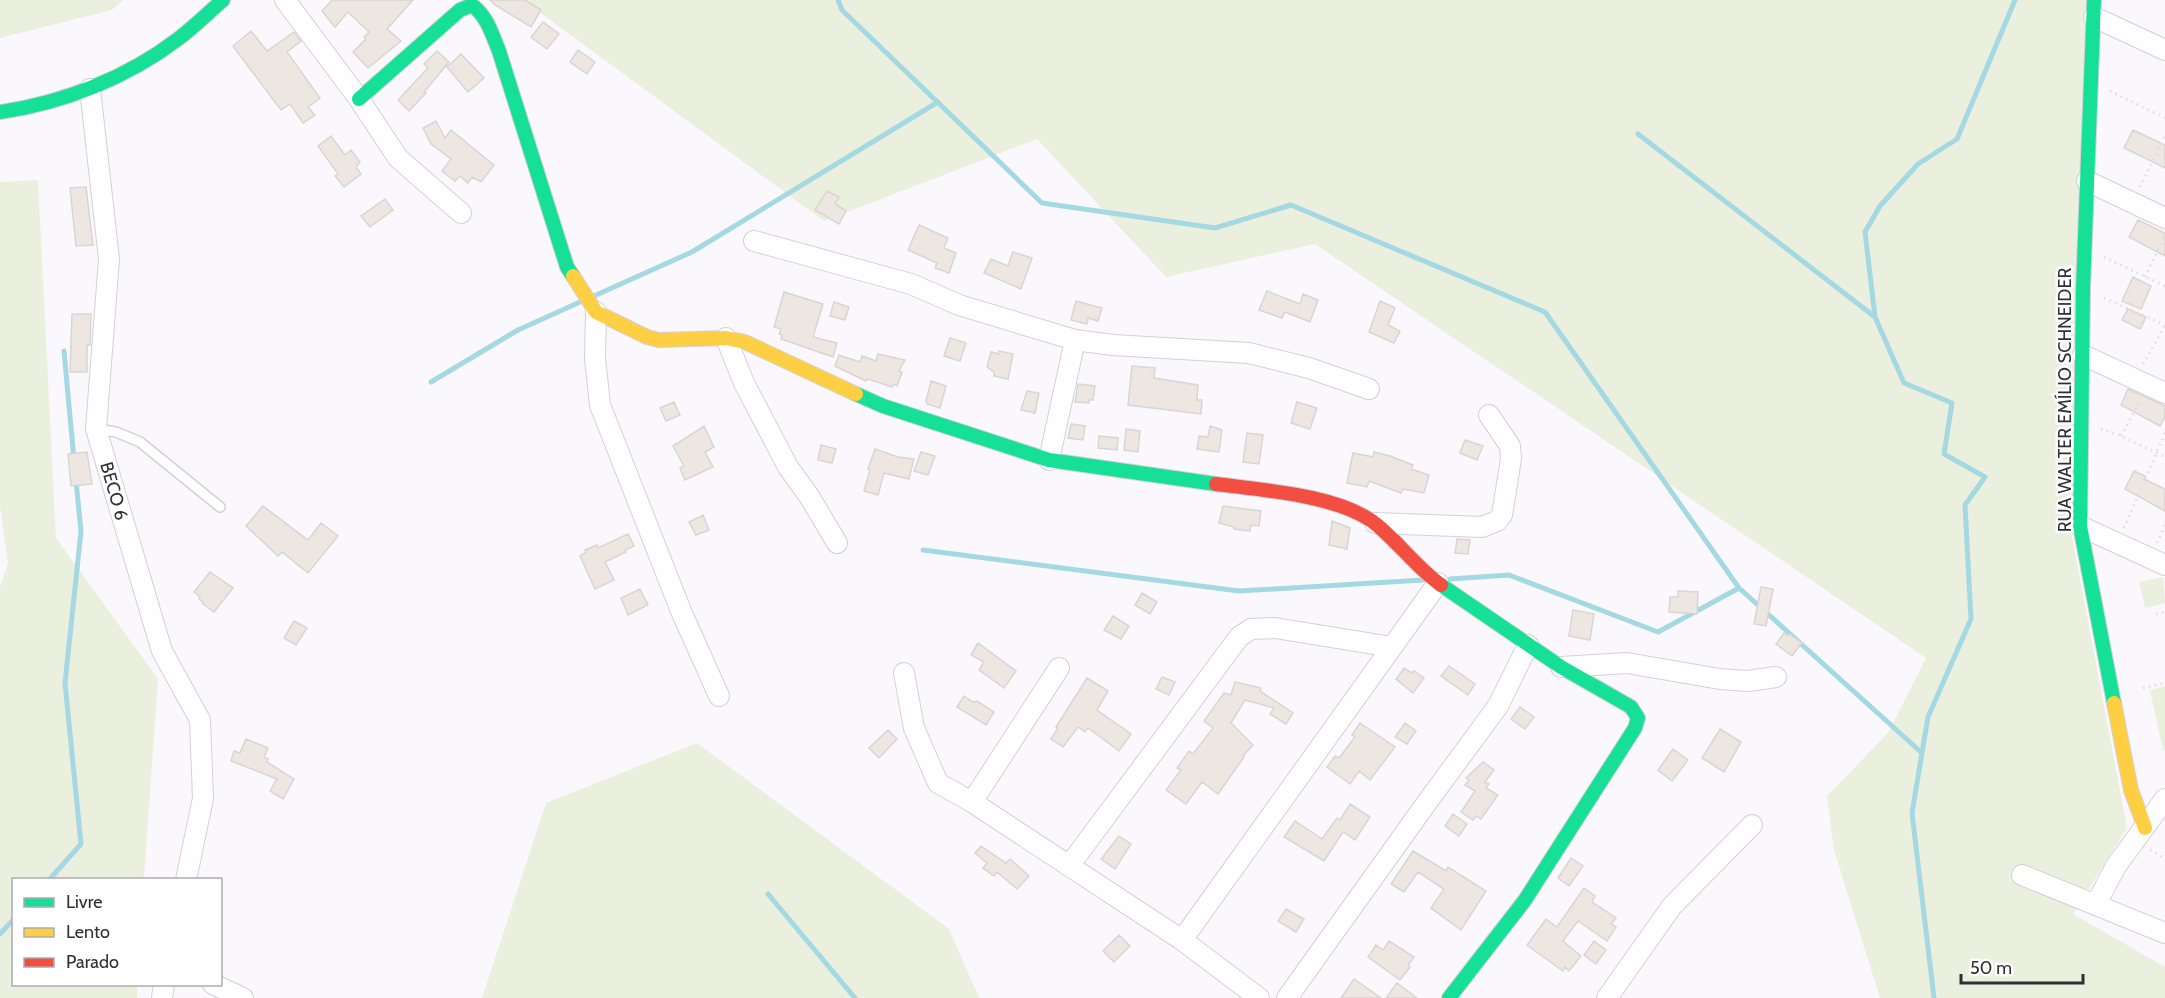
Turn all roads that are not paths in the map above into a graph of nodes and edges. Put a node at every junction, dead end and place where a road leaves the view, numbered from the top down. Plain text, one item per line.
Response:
1 (223, 0) edge
2 (285, 0) edge
3 (2094, 8) edge
4 (2165, 50) edge
5 (90, 89) junction
6 (359, 99) junction
7 (0, 112) edge
8 (2087, 181) junction
9 (461, 213) dead end
10 (2165, 218) edge
11 (754, 241) dead end
12 (596, 312) junction
13 (726, 338) junction
14 (1075, 340) junction
15 (2083, 355) junction
16 (2149, 386) edge
17 (1369, 389) dead end
18 (1489, 415) dead end
19 (96, 429) junction
20 (1049, 460) junction
21 (220, 507) dead end
22 (1375, 523) junction
23 (2080, 526) junction
24 (837, 543) dead end
25 (2165, 565) edge
26 (1438, 583) junction
27 (1528, 645) junction
28 (1392, 647) junction
29 (1561, 667) junction
30 (1059, 668) dead end
31 (904, 673) dead end
32 (1776, 677) dead end
33 (719, 696) dead end
34 (2165, 799) edge
35 (972, 802) junction
36 (1752, 825) dead end
37 (2145, 828) junction
38 (1069, 866) junction
39 (2022, 875) dead end
40 (186, 878) edge
41 (2096, 904) junction
42 (2165, 933) edge
43 (1182, 940) junction
44 (217, 986) edge
45 (243, 998) edge
46 (1259, 998) edge
47 (1287, 998) edge
48 (1449, 998) edge
49 (1607, 998) edge

1 - 5 street
2 - 6 street
3 - 4 street
3 - 8 street, RUA WALTER EMÍLIO SCHNEIDER
5 - 7 street
5 - 19 street, BECO 6
6 - 9 street
6 - 12 street
8 - 10 street
8 - 15 street, RUA WALTER EMÍLIO SCHNEIDER
11 - 14 street
12 - 13 street
12 - 33 street
13 - 20 street
13 - 24 street
14 - 17 street
14 - 20 street
15 - 16 street
15 - 23 street, RUA WALTER EMÍLIO SCHNEIDER
18 - 22 street
19 - 21 lane
19 - 40 street, BECO 6
20 - 22 street
22 - 26 street
23 - 25 street
23 - 37 street, RUA WALTER EMÍLIO SCHNEIDER
26 - 27 street
26 - 28 street
27 - 29 street
27 - 47 street
28 - 38 street
28 - 43 street
29 - 32 street
29 - 48 street
30 - 35 street
31 - 35 street
34 - 37 street
35 - 38 street
36 - 49 street
37 - 41 street
38 - 43 street
39 - 41 street
41 - 42 street
43 - 46 street
44 - 45 street

